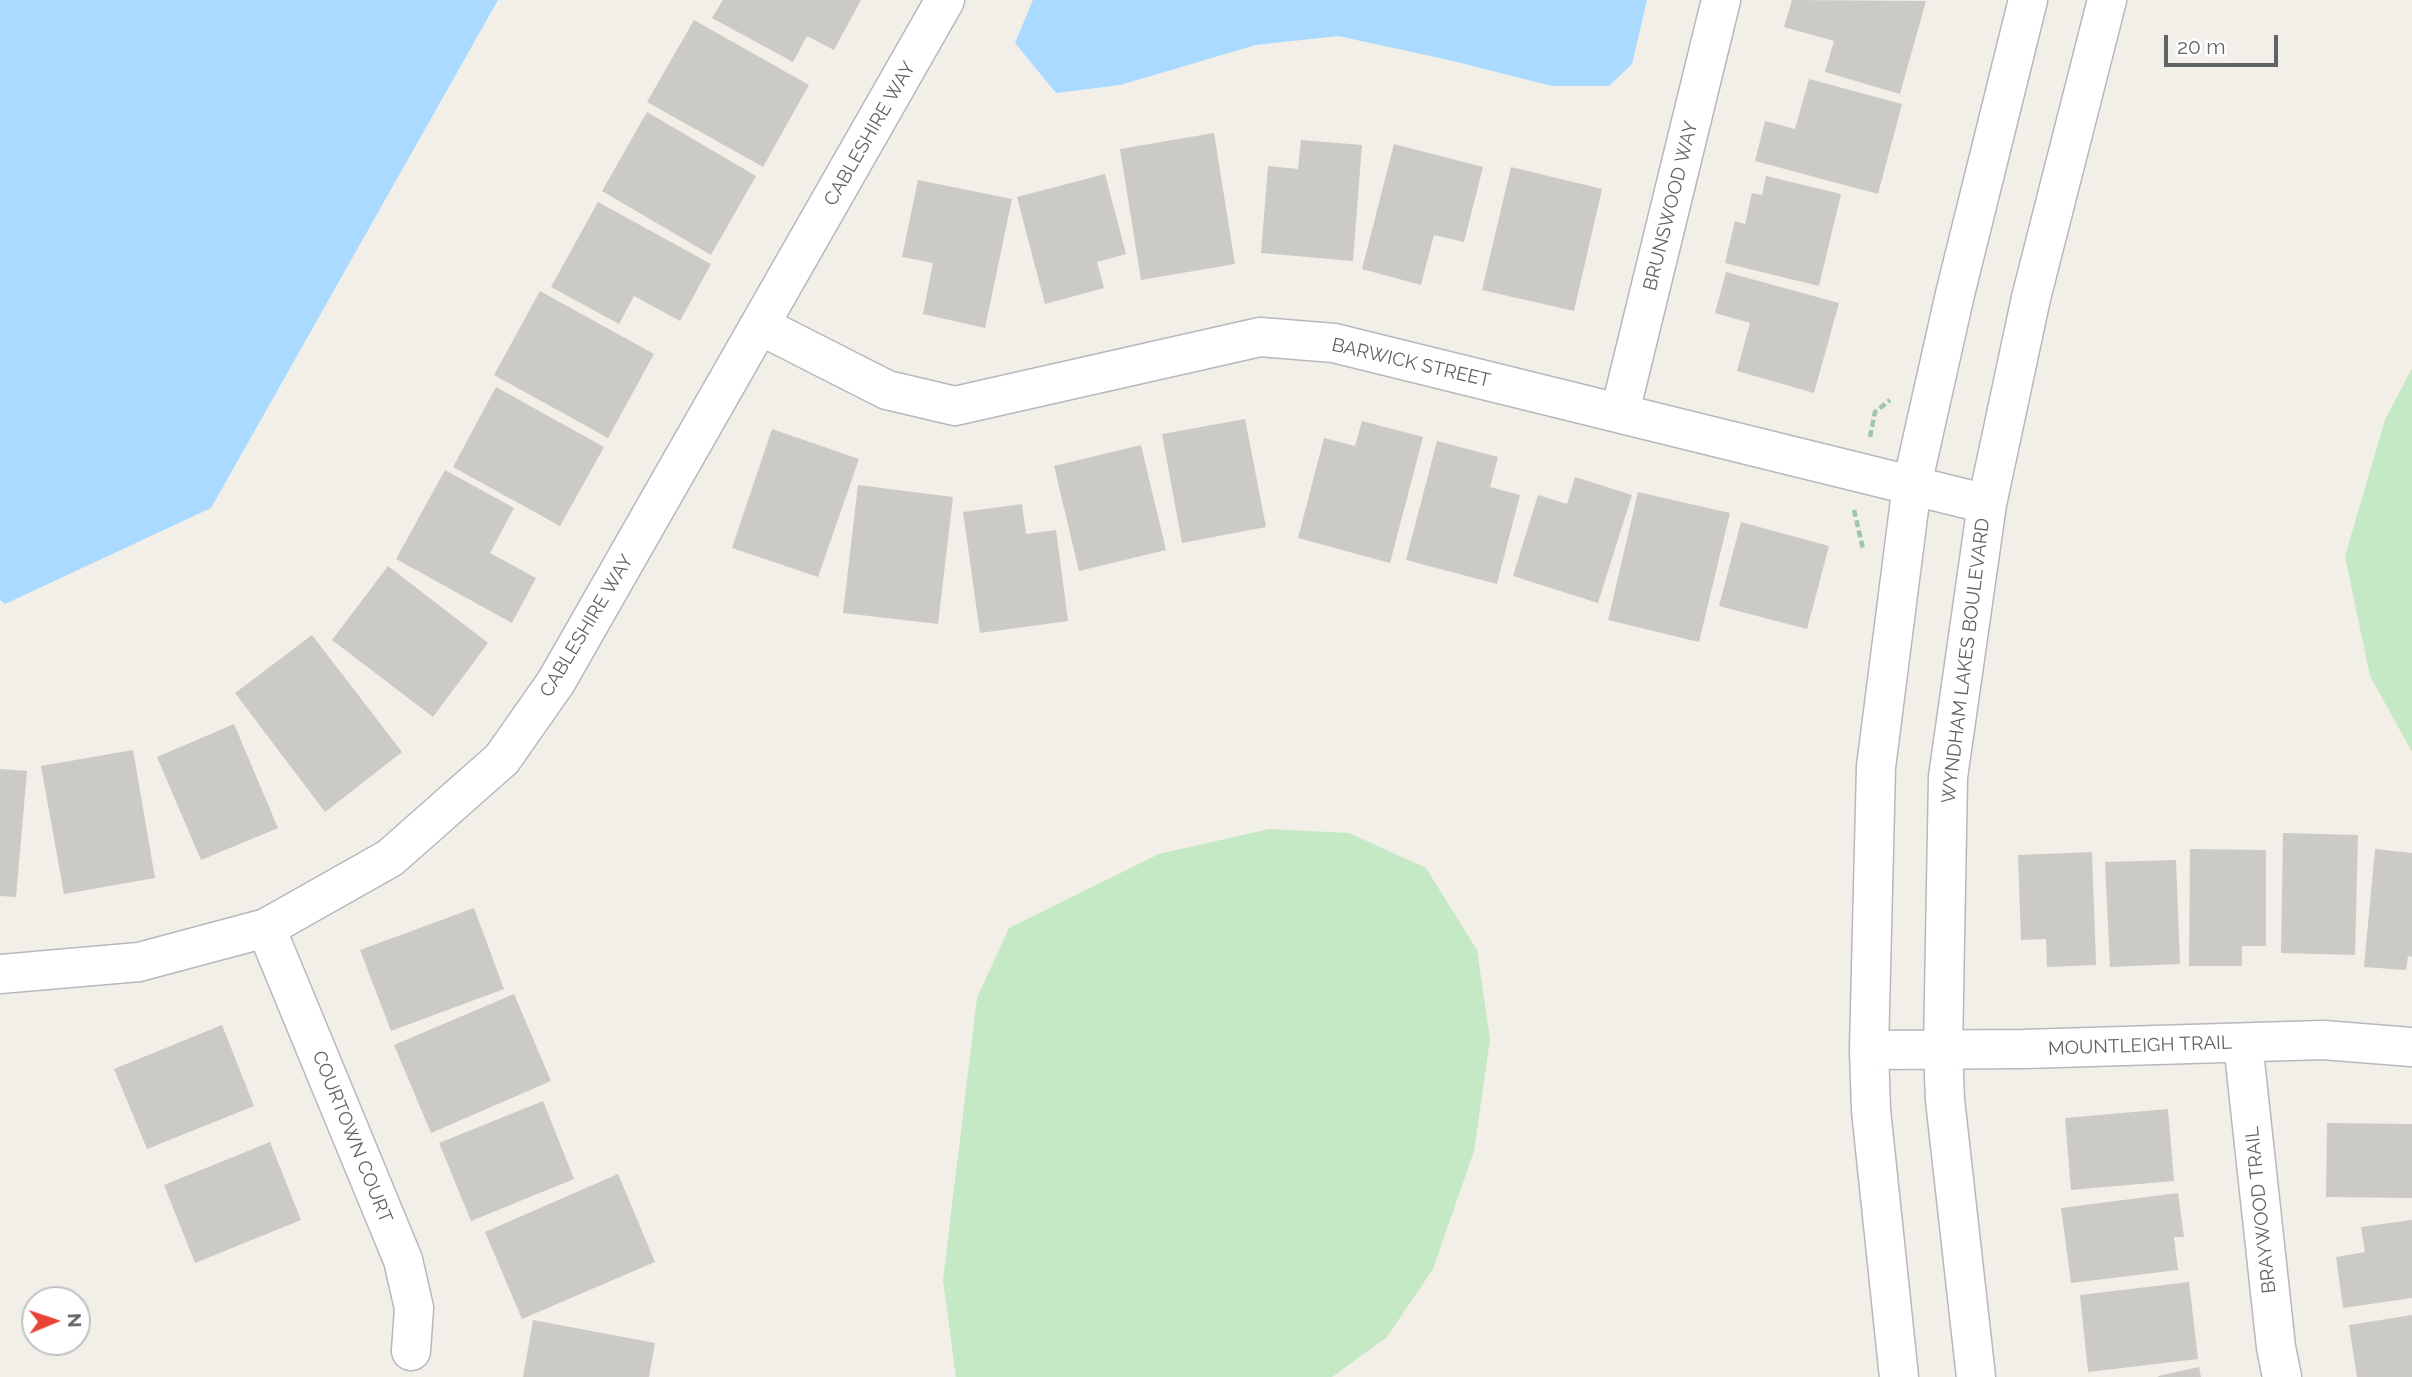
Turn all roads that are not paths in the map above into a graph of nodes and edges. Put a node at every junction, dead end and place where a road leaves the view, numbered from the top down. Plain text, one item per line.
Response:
1 (946, 0) edge
2 (1721, 0) edge
3 (2028, 0) edge
4 (2107, 0) edge
5 (761, 326) junction
6 (1620, 412) junction
7 (1912, 485) junction
8 (1987, 504) junction
9 (267, 928) junction
10 (0, 974) edge
11 (2243, 1043) junction
12 (2412, 1047) edge
13 (1943, 1049) junction
14 (1868, 1050) junction
15 (411, 1351) dead end
16 (1899, 1377) edge
17 (1976, 1377) edge
18 (2282, 1377) edge

1 - 5 street, CABLESHIRE WAY
2 - 6 street, BRUNSWOOD WAY
3 - 7 street
4 - 8 street, WYNDHAM LAKES BOULEVARD
5 - 6 street, BARWICK STREET
5 - 9 street, CABLESHIRE WAY
6 - 7 street, BARWICK STREET
7 - 8 street, BARWICK STREET
7 - 14 street
8 - 13 street, WYNDHAM LAKES BOULEVARD
9 - 10 street, CABLESHIRE WAY
9 - 15 street, COURTOWN COURT
11 - 12 street, MOUNTLEIGH TRAIL
11 - 13 street, MOUNTLEIGH TRAIL
11 - 18 street, BRAYWOOD TRAIL
13 - 14 street, MOUNTLEIGH TRAIL
13 - 17 street, WYNDHAM LAKES BOULEVARD
14 - 16 street

